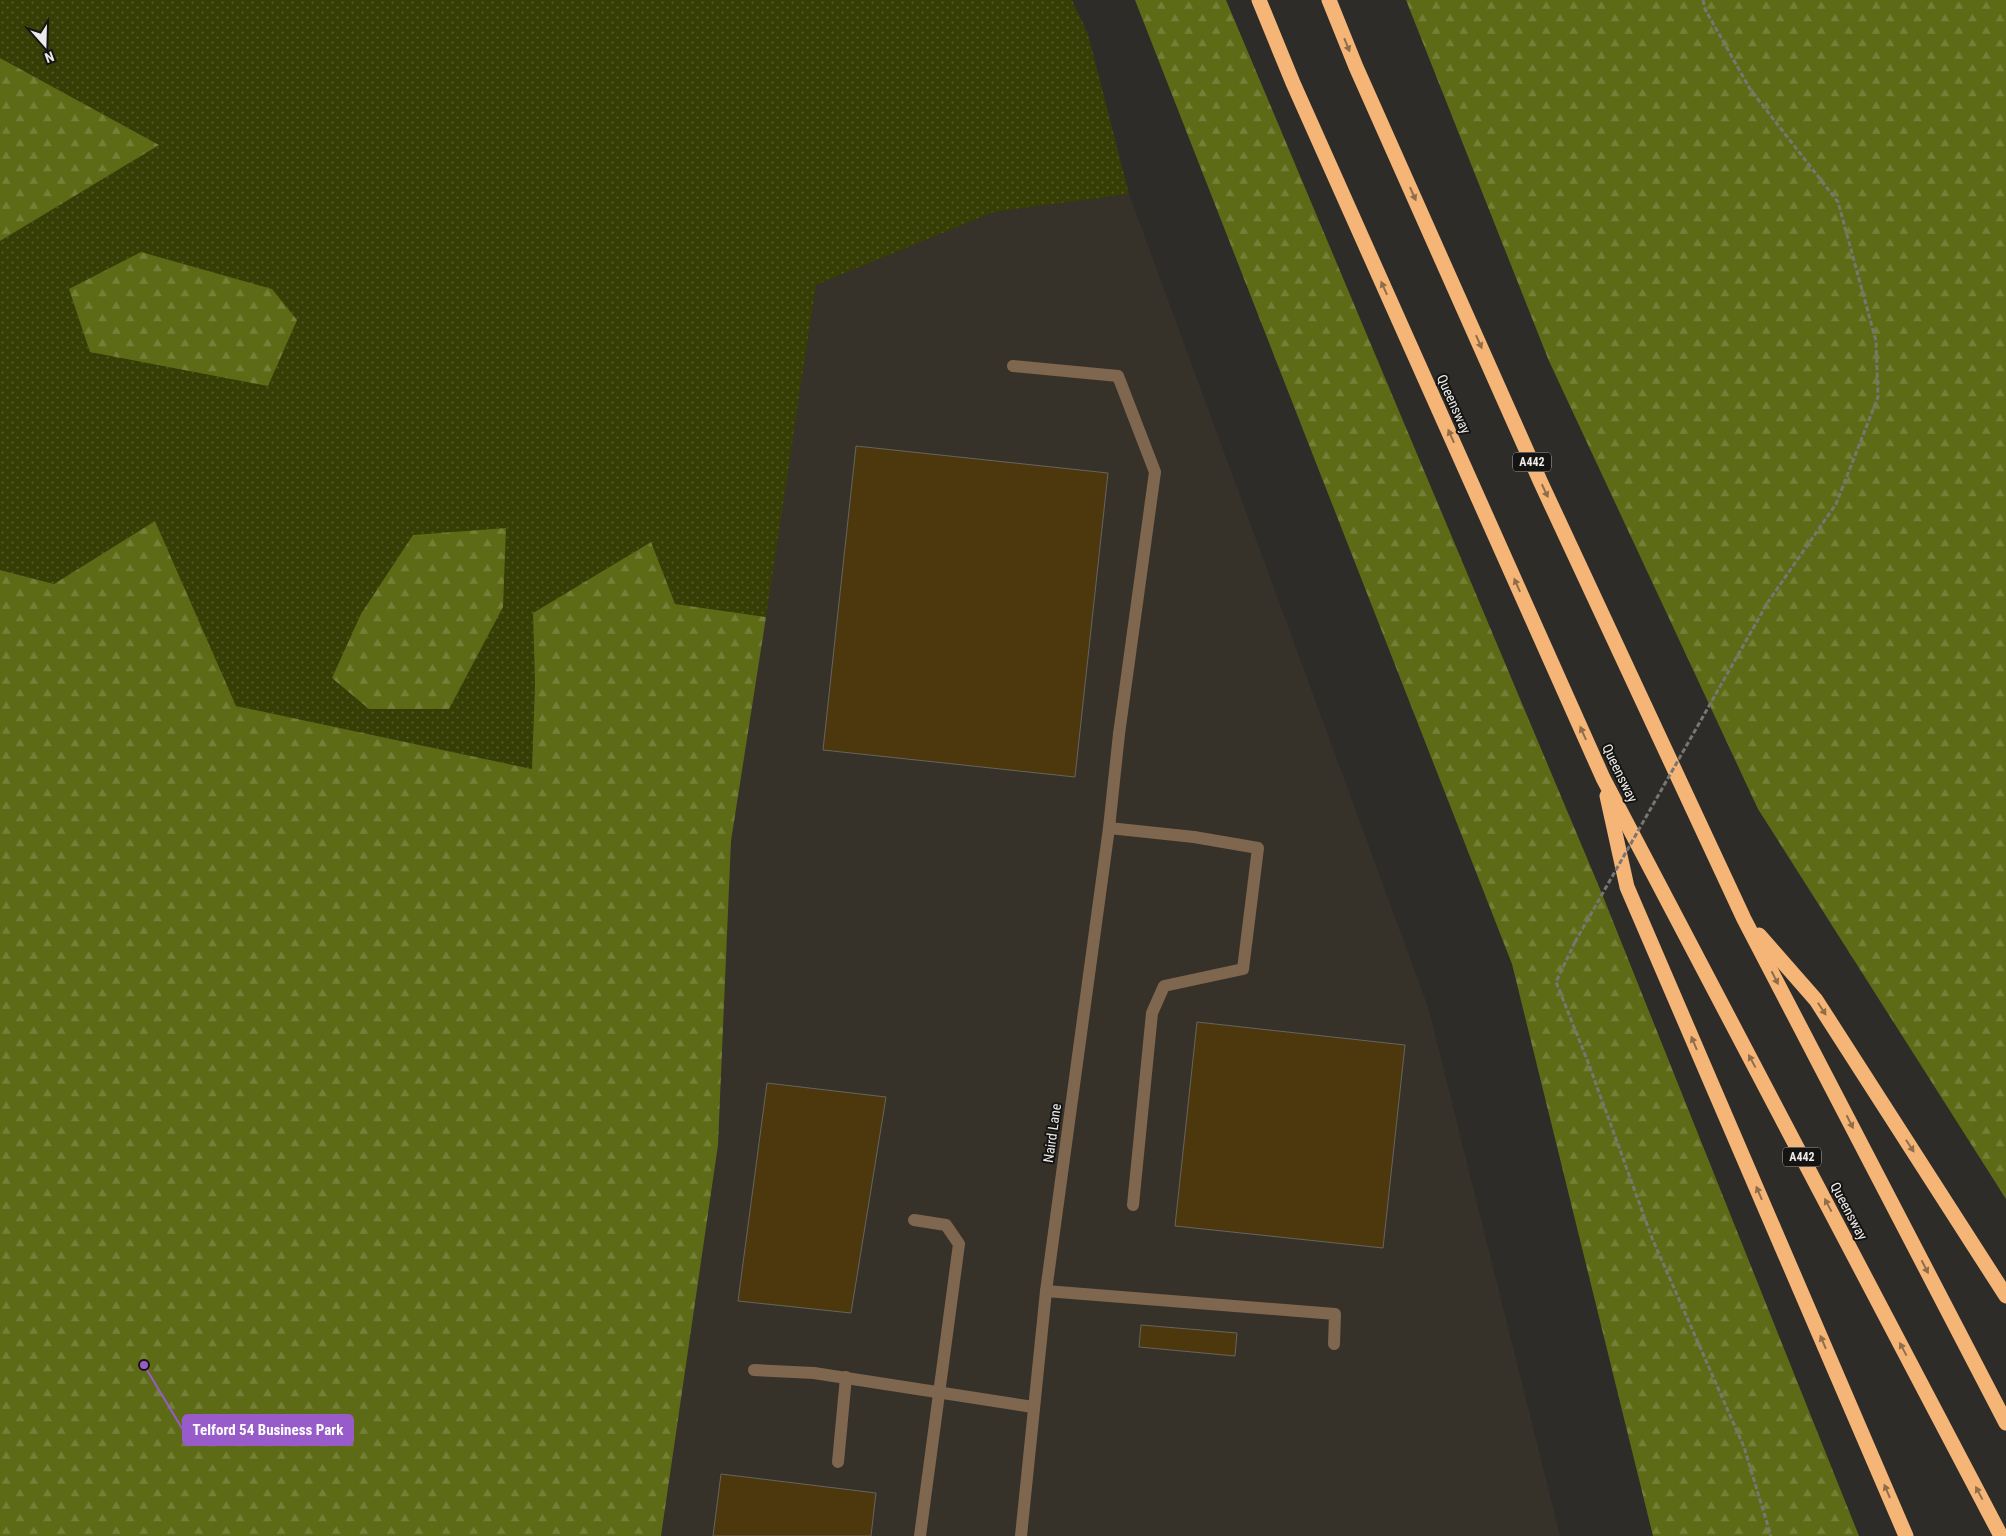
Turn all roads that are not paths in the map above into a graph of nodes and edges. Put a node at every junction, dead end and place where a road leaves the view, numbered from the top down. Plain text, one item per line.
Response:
1 (1259, 0) edge
2 (1329, 0) edge
3 (1013, 366) dead end
4 (1603, 778) junction
5 (1109, 828) junction
6 (1744, 919) junction
7 (1133, 1205) dead end
8 (914, 1220) dead end
9 (1046, 1291) junction
10 (2006, 1296) edge
11 (1334, 1344) dead end
12 (754, 1370) dead end
13 (846, 1377) junction
14 (940, 1392) junction
15 (1033, 1407) junction
16 (2006, 1423) edge
17 (838, 1462) dead end
18 (920, 1536) edge
19 (1021, 1536) edge
20 (1906, 1536) edge
21 (2001, 1536) edge

4 -> 1 highway, Queensway / A442
2 -> 6 highway, A442
3 - 5 street, Naird Lane
20 -> 4 highway, A442
21 -> 4 highway, Queensway / A442
5 - 7 street
5 - 9 street, Naird Lane
6 -> 10 highway, A442
6 -> 16 highway, A442
8 - 14 street
9 - 11 street
9 - 15 street, Naird Lane
12 - 13 street
13 - 14 street
13 - 17 street
14 - 15 street
14 - 18 street
15 - 19 street, Naird Lane

